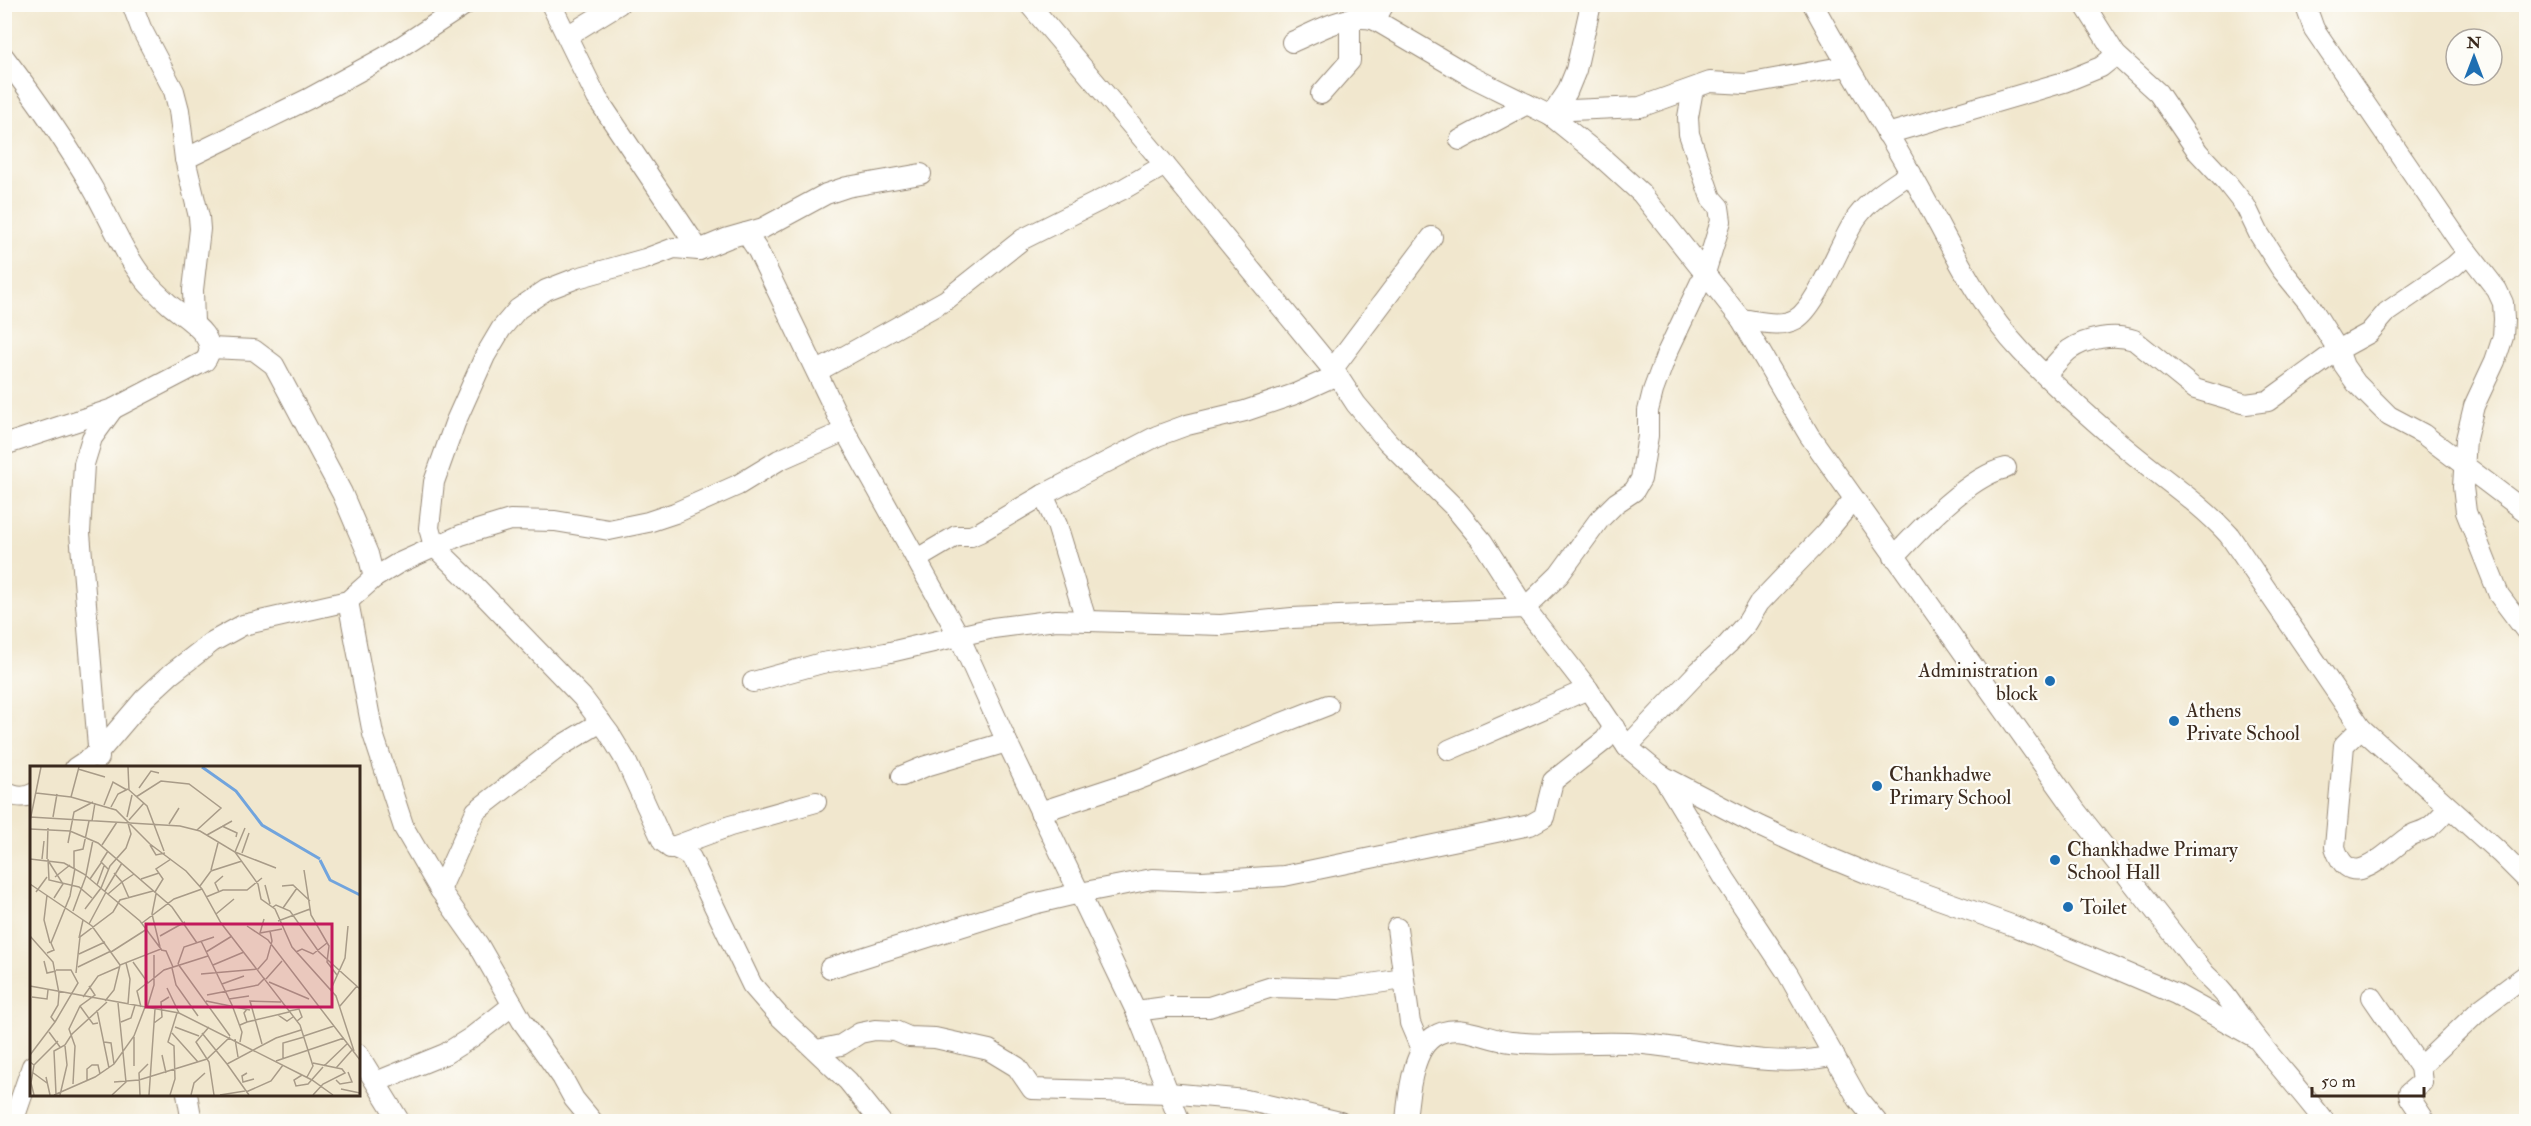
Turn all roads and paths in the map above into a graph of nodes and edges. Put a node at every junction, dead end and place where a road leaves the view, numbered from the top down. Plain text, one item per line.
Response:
1 (132, 4) edge
2 (466, 4) edge
3 (551, 4) edge
4 (619, 4) edge
5 (1029, 4) edge
6 (1591, 4) edge
7 (1813, 4) edge
8 (2084, 4) edge
9 (2305, 4) edge
10 (446, 11) edge
11 (1379, 12) edge
12 (1350, 18) junction
13 (567, 36) junction
14 (1292, 42) dead end
15 (2116, 55) junction
16 (6, 64) edge
17 (1847, 66) junction
18 (1693, 89) junction
19 (1321, 94) dead end
20 (1527, 104) junction
21 (1551, 116) junction
22 (1887, 134) junction
23 (1460, 140) dead end
24 (185, 159) junction
25 (1164, 165) junction
26 (1911, 173) junction
27 (921, 174) dead end
28 (746, 233) junction
29 (1432, 237) dead end
30 (699, 250) junction
31 (2468, 253) junction
32 (1705, 273) junction
33 (1741, 319) junction
34 (194, 324) junction
35 (210, 348) junction
36 (2338, 350) junction
37 (818, 371) junction
38 (1334, 373) junction
39 (2046, 375) junction
40 (113, 409) junction
41 (845, 431) junction
42 (4, 445) edge
43 (2463, 464) junction
44 (2006, 468) dead end
45 (1043, 495) junction
46 (1854, 499) junction
47 (2526, 512) edge
48 (434, 546) junction
49 (1894, 557) junction
50 (917, 559) junction
51 (374, 578) junction
52 (348, 601) junction
53 (1525, 608) junction
54 (1086, 620) junction
55 (2526, 631) edge
56 (959, 636) junction
57 (753, 682) dead end
58 (1588, 689) junction
59 (1328, 705) dead end
60 (601, 722) junction
61 (1614, 727) junction
62 (2361, 728) junction
63 (1007, 742) junction
64 (1627, 747) junction
65 (1449, 750) dead end
66 (100, 760) edge
67 (81, 766) edge
68 (1661, 775) junction
69 (902, 776) dead end
70 (4, 791) edge
71 (29, 795) edge
72 (816, 802) dead end
73 (2449, 808) junction
74 (4, 809) edge
75 (1040, 812) junction
76 (670, 848) junction
77 (2526, 875) edge
78 (440, 890) junction
79 (1080, 893) junction
80 (1397, 928) dead end
81 (830, 968) dead end
82 (2526, 975) edge
83 (1403, 979) junction
84 (2372, 997) dead end
85 (513, 1005) junction
86 (1136, 1011) junction
87 (2256, 1038) junction
88 (1422, 1049) junction
89 (817, 1050) junction
90 (1834, 1055) junction
91 (360, 1057) edge
92 (2421, 1066) junction
93 (30, 1072) edge
94 (376, 1082) junction
95 (1169, 1093) junction
96 (187, 1096) edge
97 (13, 1122) edge
98 (192, 1122) edge
99 (400, 1122) edge
100 (593, 1122) edge
101 (881, 1122) edge
102 (1180, 1122) edge
103 (1340, 1122) edge
104 (1406, 1122) edge
105 (1877, 1122) edge
106 (2325, 1122) edge
107 (2426, 1122) edge

1 - 24 street
2 - 10 street
3 - 13 street
4 - 13 street
5 - 25 street
6 - 21 street
7 - 17 street
8 - 15 street
9 - 31 street
10 - 24 street
11 - 12 street
11 - 20 street
12 - 14 street
12 - 19 street
13 - 30 street
15 - 22 street
15 - 36 street
16 - 34 street
17 - 18 street
17 - 22 street
18 - 21 street
18 - 32 street
20 - 21 street
20 - 23 street
21 - 32 street
22 - 26 street
24 - 34 street
25 - 37 street
25 - 38 street
26 - 33 street
26 - 39 street
27 - 28 street
28 - 30 street
28 - 37 street
29 - 38 street
30 - 48 street
31 - 36 street
31 - 43 street
32 - 33 street
32 - 53 street
33 - 46 street
34 - 35 street
35 - 40 street
35 - 51 street
36 - 39 street
36 - 43 street
37 - 41 street
38 - 45 street
38 - 53 street
39 - 62 street
40 - 42 street
40 - 66 street
41 - 48 street
41 - 50 street
43 - 47 street
43 - 55 street
44 - 49 street
45 - 50 street
45 - 54 street
46 - 49 street
46 - 64 street
48 - 51 street
48 - 60 street
49 - 87 street
50 - 56 street
51 - 52 street
52 - 66 street
52 - 78 street
53 - 54 street
53 - 58 street
54 - 56 street
56 - 57 street
56 - 63 street
58 - 61 street
58 - 65 street
59 - 75 street
60 - 76 street
60 - 78 street
61 - 64 street
61 - 79 street
62 - 73 street
62 - 73 street
63 - 69 street
63 - 75 street
64 - 68 street
66 - 67 street
68 - 87 street
68 - 90 street
70 - 71 street
71 - 74 street
72 - 76 street
73 - 77 street
75 - 79 street
76 - 89 street
78 - 85 street
79 - 81 street
79 - 86 street
80 - 83 street
82 - 92 street
83 - 86 street
83 - 88 street
84 - 92 street
85 - 94 street
85 - 100 street
86 - 95 street
87 - 106 street
88 - 90 street
88 - 104 street
89 - 95 street
89 - 101 street
90 - 105 street
91 - 94 street
92 - 107 street
93 - 97 street
94 - 99 street
95 - 102 street
95 - 103 street
96 - 98 street

